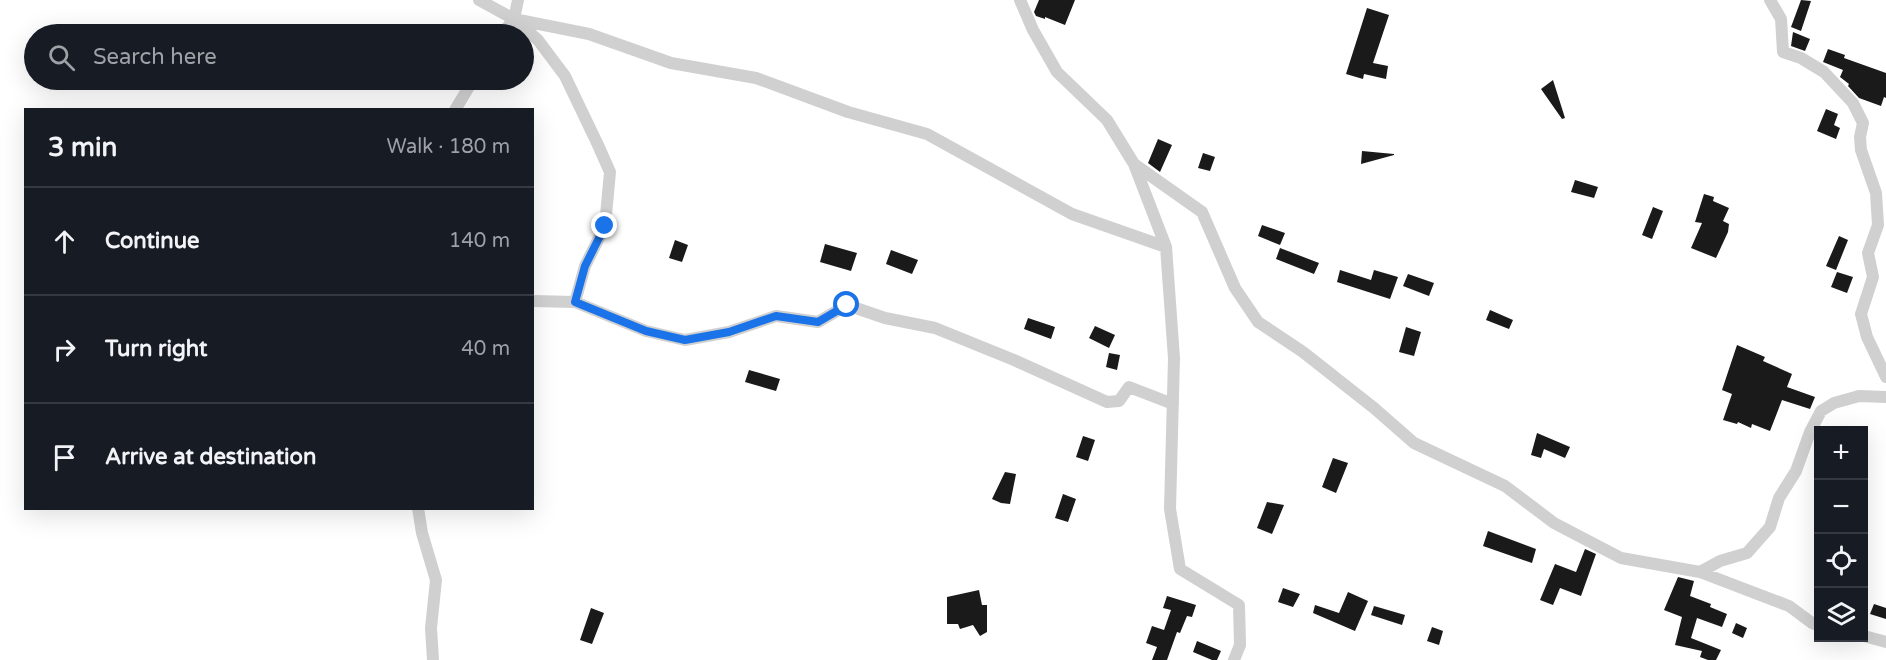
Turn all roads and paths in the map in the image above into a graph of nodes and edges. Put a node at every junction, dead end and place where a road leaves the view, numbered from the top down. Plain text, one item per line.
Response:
1 (479, 0) edge
2 (518, 0) edge
3 (1020, 0) edge
4 (1770, 0) edge
5 (514, 20) junction
6 (511, 24) edge
7 (519, 24) edge
8 (534, 37) edge
9 (467, 90) edge
10 (456, 108) edge
11 (1134, 164) junction
12 (1166, 247) junction
13 (534, 301) edge
14 (575, 302) junction
15 (1886, 377) edge
16 (1886, 397) edge
17 (1173, 404) junction
18 (418, 510) edge
19 (1700, 572) junction
20 (1814, 624) edge
21 (1868, 637) edge
22 (1886, 642) edge
23 (433, 660) edge
24 (1234, 660) edge

1 - 5 street
2 - 5 street
3 - 11 street
4 - 15 street
5 - 6 street
5 - 7 street
5 - 12 street
8 - 14 street
9 - 10 street
11 - 12 street
11 - 19 street
12 - 17 street
13 - 14 street
14 - 17 street
16 - 19 street
17 - 24 street
18 - 23 street
19 - 20 street
21 - 22 street

